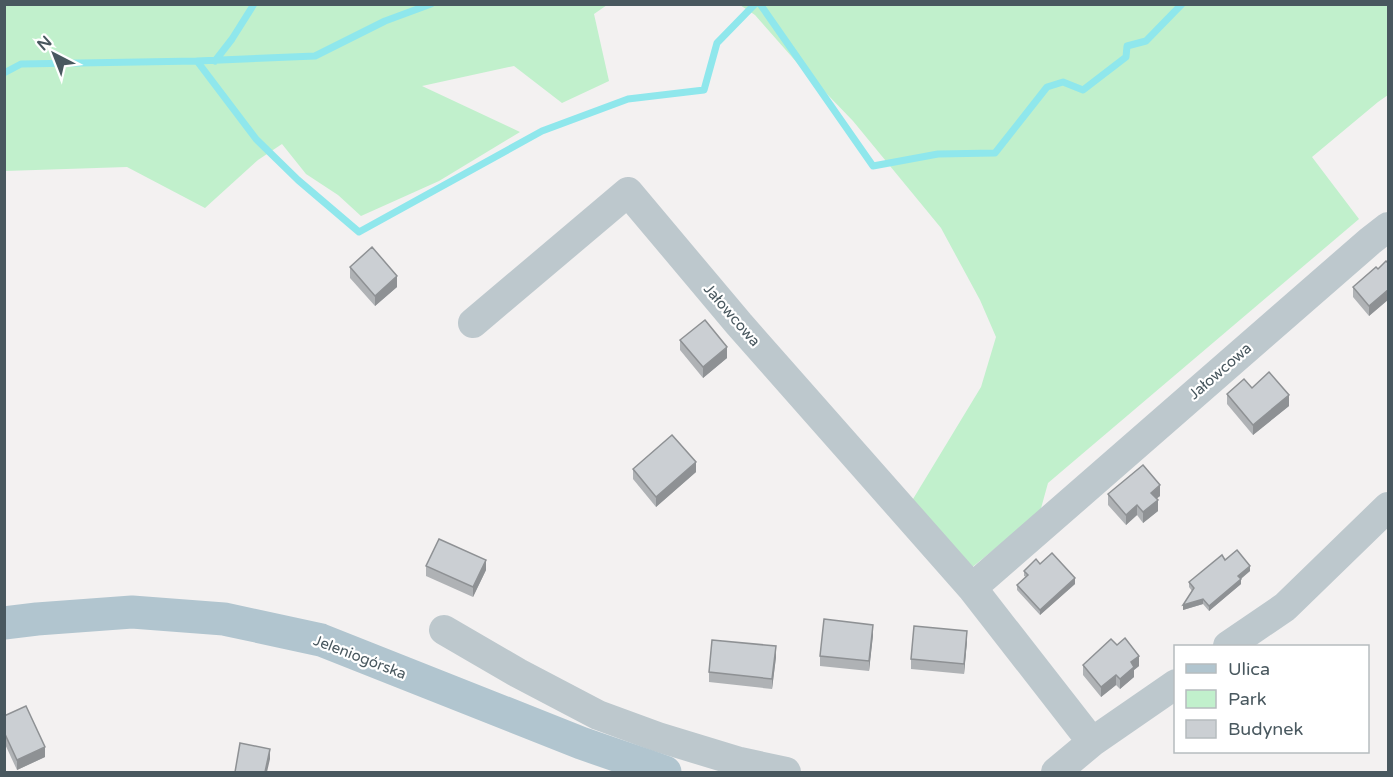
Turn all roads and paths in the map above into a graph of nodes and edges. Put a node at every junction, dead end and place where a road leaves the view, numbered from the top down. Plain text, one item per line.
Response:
1 (1389, 227) edge
2 (473, 323) dead end
3 (1389, 507) edge
4 (972, 588) junction
5 (4, 623) edge
6 (444, 630) dead end
7 (1229, 645) edge
8 (1174, 685) edge
9 (1092, 742) junction
10 (665, 772) edge
11 (786, 772) edge
12 (1056, 772) edge

1 - 4 street, Jałowcowa
2 - 4 street, Jałowcowa
3 - 7 street
4 - 9 street, Jałowcowa
5 - 10 main road, Jeleniogórska
6 - 11 street
8 - 9 street
9 - 12 street

